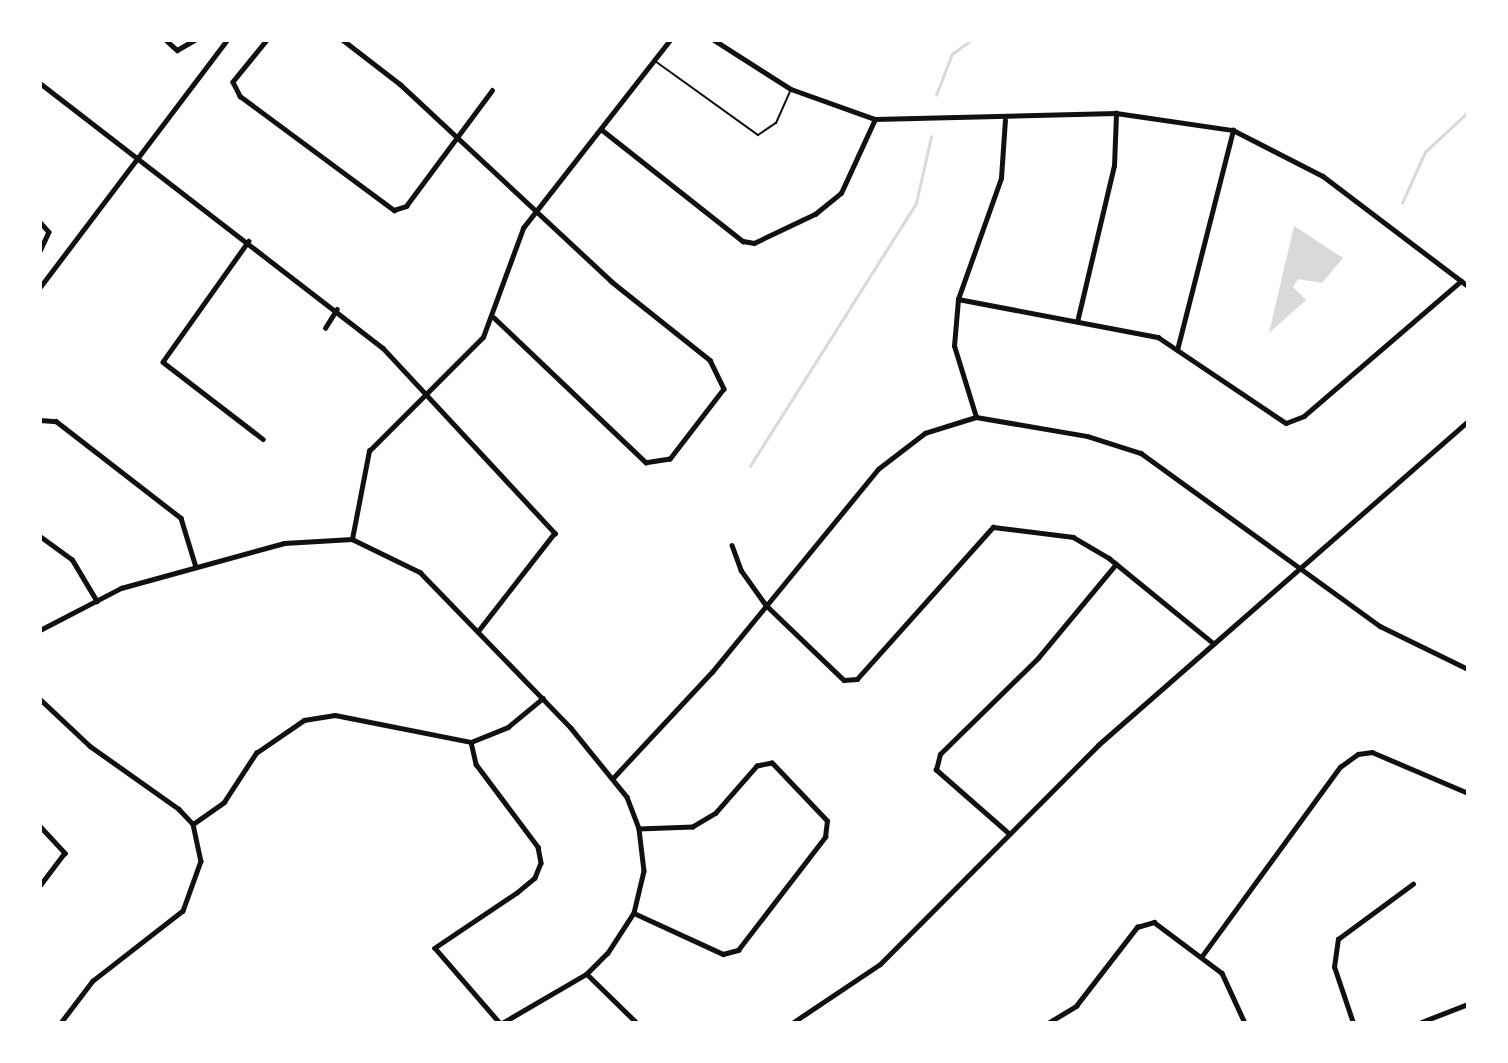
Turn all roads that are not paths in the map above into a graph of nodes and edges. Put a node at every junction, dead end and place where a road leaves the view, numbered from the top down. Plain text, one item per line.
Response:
1 (166, 40) edge
2 (194, 40) edge
3 (227, 40) edge
4 (267, 40) edge
5 (343, 40) edge
6 (670, 40) edge
7 (714, 40) edge
8 (654, 60) junction
9 (40, 83) edge
10 (791, 89) junction
11 (492, 90) dead end
12 (1116, 113) junction
13 (875, 119) junction
14 (1005, 120) junction
15 (601, 129) junction
16 (1233, 130) junction
17 (459, 139) junction
18 (139, 156) junction
19 (540, 210) junction
20 (40, 222) edge
21 (249, 241) junction
22 (40, 251) edge
23 (1461, 281) junction
24 (1468, 286) edge
25 (40, 288) edge
26 (957, 299) junction
27 (337, 309) junction
28 (494, 318) junction
29 (1077, 321) junction
30 (325, 328) dead end
31 (1177, 350) junction
32 (430, 395) junction
33 (976, 417) junction
34 (40, 420) edge
35 (1468, 421) edge
36 (263, 439) dead end
37 (40, 536) edge
38 (352, 539) junction
39 (732, 545) dead end
40 (1116, 564) junction
41 (1303, 564) junction
42 (196, 567) junction
43 (97, 601) junction
44 (766, 605) junction
45 (40, 630) edge
46 (478, 632) junction
47 (1212, 642) junction
48 (1468, 669) edge
49 (543, 698) junction
50 (40, 699) edge
51 (471, 742) junction
52 (613, 778) junction
53 (1468, 793) edge
54 (194, 824) junction
55 (40, 826) edge
56 (639, 829) junction
57 (1008, 833) junction
58 (1413, 884) dead end
59 (40, 886) edge
60 (634, 913) junction
61 (1202, 956) junction
62 (587, 974) junction
63 (1468, 1004) edge
64 (61, 1023) edge
65 (501, 1023) edge
66 (637, 1023) edge
67 (792, 1023) edge
68 (1048, 1023) edge
69 (1245, 1023) edge
70 (1353, 1023) edge
71 (1419, 1023) edge

1 - 2 street
3 - 18 street
4 - 17 street
5 - 17 street
6 - 8 street
7 - 10 street
8 - 10 lane
8 - 15 street
9 - 18 street
10 - 13 street
11 - 17 street
12 - 14 street
12 - 16 street
12 - 29 street
13 - 14 street
13 - 15 street
14 - 26 street
15 - 19 street
16 - 23 street
16 - 31 street
17 - 19 street
18 - 21 street
18 - 25 street
19 - 28 street
19 - 28 street
20 - 22 street
21 - 27 street
21 - 36 street
23 - 24 street
23 - 31 street
26 - 29 street
26 - 33 street
27 - 30 street
27 - 32 street
28 - 32 street
29 - 31 street
32 - 38 street
32 - 46 street
33 - 41 street
33 - 44 street
34 - 42 street
35 - 41 street
37 - 43 street
38 - 42 street
38 - 46 street
39 - 44 street
40 - 44 street
40 - 47 street
40 - 57 street
41 - 47 street
41 - 48 street
42 - 43 street
43 - 45 street
44 - 52 street
46 - 49 street
47 - 57 street
49 - 51 street
49 - 52 street
50 - 54 street
51 - 54 street
51 - 65 street
52 - 56 street
53 - 61 street
54 - 64 street
55 - 59 street
56 - 60 street
56 - 60 street
57 - 67 street
58 - 70 street
60 - 62 street
61 - 68 street
61 - 69 street
62 - 65 street
62 - 66 street
63 - 71 street

